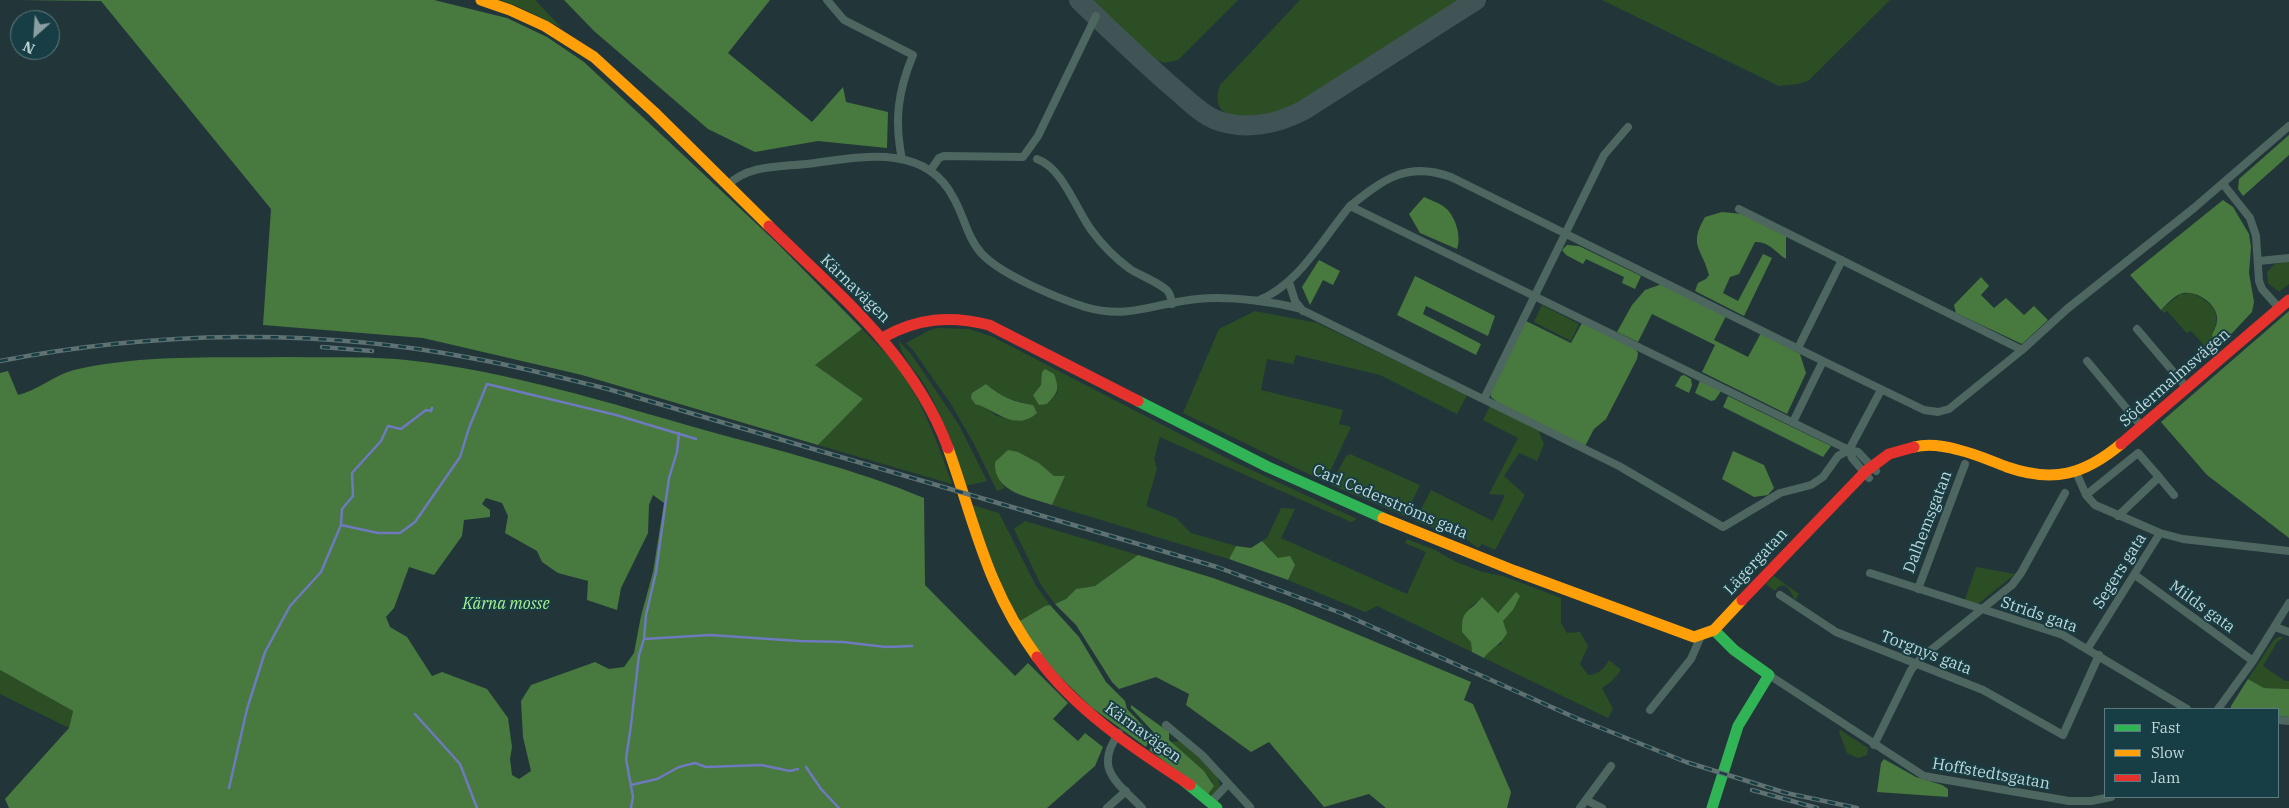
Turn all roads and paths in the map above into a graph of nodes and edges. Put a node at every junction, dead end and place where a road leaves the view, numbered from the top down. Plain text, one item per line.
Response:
1 (481, 0) edge
2 (827, 0) edge
3 (1096, 16) dead end
4 (2289, 126) edge
5 (1628, 127) dead end
6 (902, 159) junction
7 (1037, 159) dead end
8 (930, 171) junction
9 (2223, 184) junction
10 (728, 185) junction
11 (1350, 206) junction
12 (1739, 209) dead end
13 (1565, 234) junction
14 (2289, 258) edge
15 (1842, 260) junction
16 (2259, 261) junction
17 (1289, 282) junction
18 (1534, 295) junction
19 (2289, 300) edge
20 (1256, 301) junction
21 (1172, 304) junction
22 (2280, 309) junction
23 (1303, 311) junction
24 (2137, 329) dead end
25 (882, 338) junction
26 (1798, 348) junction
27 (2022, 350) junction
28 (1823, 361) junction
29 (2087, 361) dead end
30 (2187, 388) junction
31 (1880, 390) junction
32 (1484, 398) junction
33 (1793, 422) junction
34 (2142, 427) junction
35 (1919, 445) joint
36 (1849, 450) junction
37 (1965, 464) dead end
38 (1870, 472) junction
39 (2076, 472) junction
40 (2159, 477) junction
41 (2064, 493) dead end
42 (2086, 495) junction
43 (2174, 495) dead end
44 (2118, 516) junction
45 (2160, 534) junction
46 (2289, 551) edge
47 (1870, 574) dead end
48 (2135, 575) junction
49 (1918, 589) junction
50 (1780, 595) dead end
51 (2289, 603) edge
52 (1981, 609) junction
53 (2275, 627) junction
54 (1714, 630) junction
55 (2289, 632) edge
56 (1701, 636) junction
57 (2088, 648) junction
58 (2099, 655) junction
59 (2253, 661) junction
60 (1916, 663) junction
61 (1768, 675) junction
62 (2185, 708) edge
63 (2219, 708) edge
64 (1650, 710) dead end
65 (1166, 725) dead end
66 (1119, 734) junction
67 (1874, 744) junction
68 (1611, 766) dead end
69 (1228, 784) junction
70 (1126, 791) junction
71 (2106, 798) edge
72 (1586, 800) junction
73 (1714, 802) edge
74 (1214, 805) edge
75 (1107, 808) edge
76 (1142, 808) edge
77 (1250, 808) edge
78 (1580, 808) edge
79 (1602, 808) edge

1 - 10 street, Kärnavägen
2 - 6 street
3 - 8 street
4 - 9 street
5 - 13 street
6 - 8 street
6 - 10 street
7 - 21 street
8 - 21 street
9 - 16 street
9 - 27 street
10 - 25 street, Kärnavägen
11 - 13 street
11 - 17 street
11 - 18 street
12 - 15 street
13 - 18 street
13 - 26 street
14 - 16 street
15 - 26 street
15 - 27 street
16 - 22 street
17 - 20 street
17 - 23 street
18 - 32 street
18 - 33 street
19 - 22 street, Södermalmsvägen
20 - 21 street
20 - 23 street
22 - 30 street, Södermalmsvägen
23 - 32 street
24 - 30 street
25 - 56 street, Carl Cederströms gata
25 - 66 street, Kärnavägen
26 - 28 street
27 - 31 street
28 - 31 street
28 - 33 street
29 - 34 street
30 - 34 street, Södermalmsvägen
31 - 36 street
32 - 36 street
33 - 36 street
34 - 39 street, Södermalmsvägen
35 - 38 street, Lägergatan
35 - 39 street, Södermalmsvägen
36 - 38 street
37 - 49 street, Dalhemsgatan
38 - 54 street, Lägergatan
39 - 42 street
40 - 42 street
40 - 43 street
40 - 44 street
41 - 52 street
42 - 44 street
44 - 45 street
45 - 46 street
45 - 48 street, Segers gata
47 - 49 street, Strids gata
48 - 57 street, Segers gata
48 - 59 street, Milds gata
49 - 52 street, Strids gata
50 - 60 street, Torgnys gata
51 - 53 street
52 - 57 street, Strids gata
52 - 60 street
53 - 55 street
53 - 59 street
54 - 56 street
54 - 61 street
56 - 64 street
57 - 58 street, Strids gata
58 - 60 street, Torgnys gata
58 - 62 street, Strids gata
59 - 63 street
60 - 67 street
61 - 67 street
61 - 73 street
65 - 69 street
66 - 70 street
66 - 74 street, Kärnavägen
67 - 71 street, Hoffstedtsgatan
68 - 72 street
69 - 74 street
69 - 77 street
70 - 75 street
70 - 76 street
72 - 78 street
72 - 79 street

